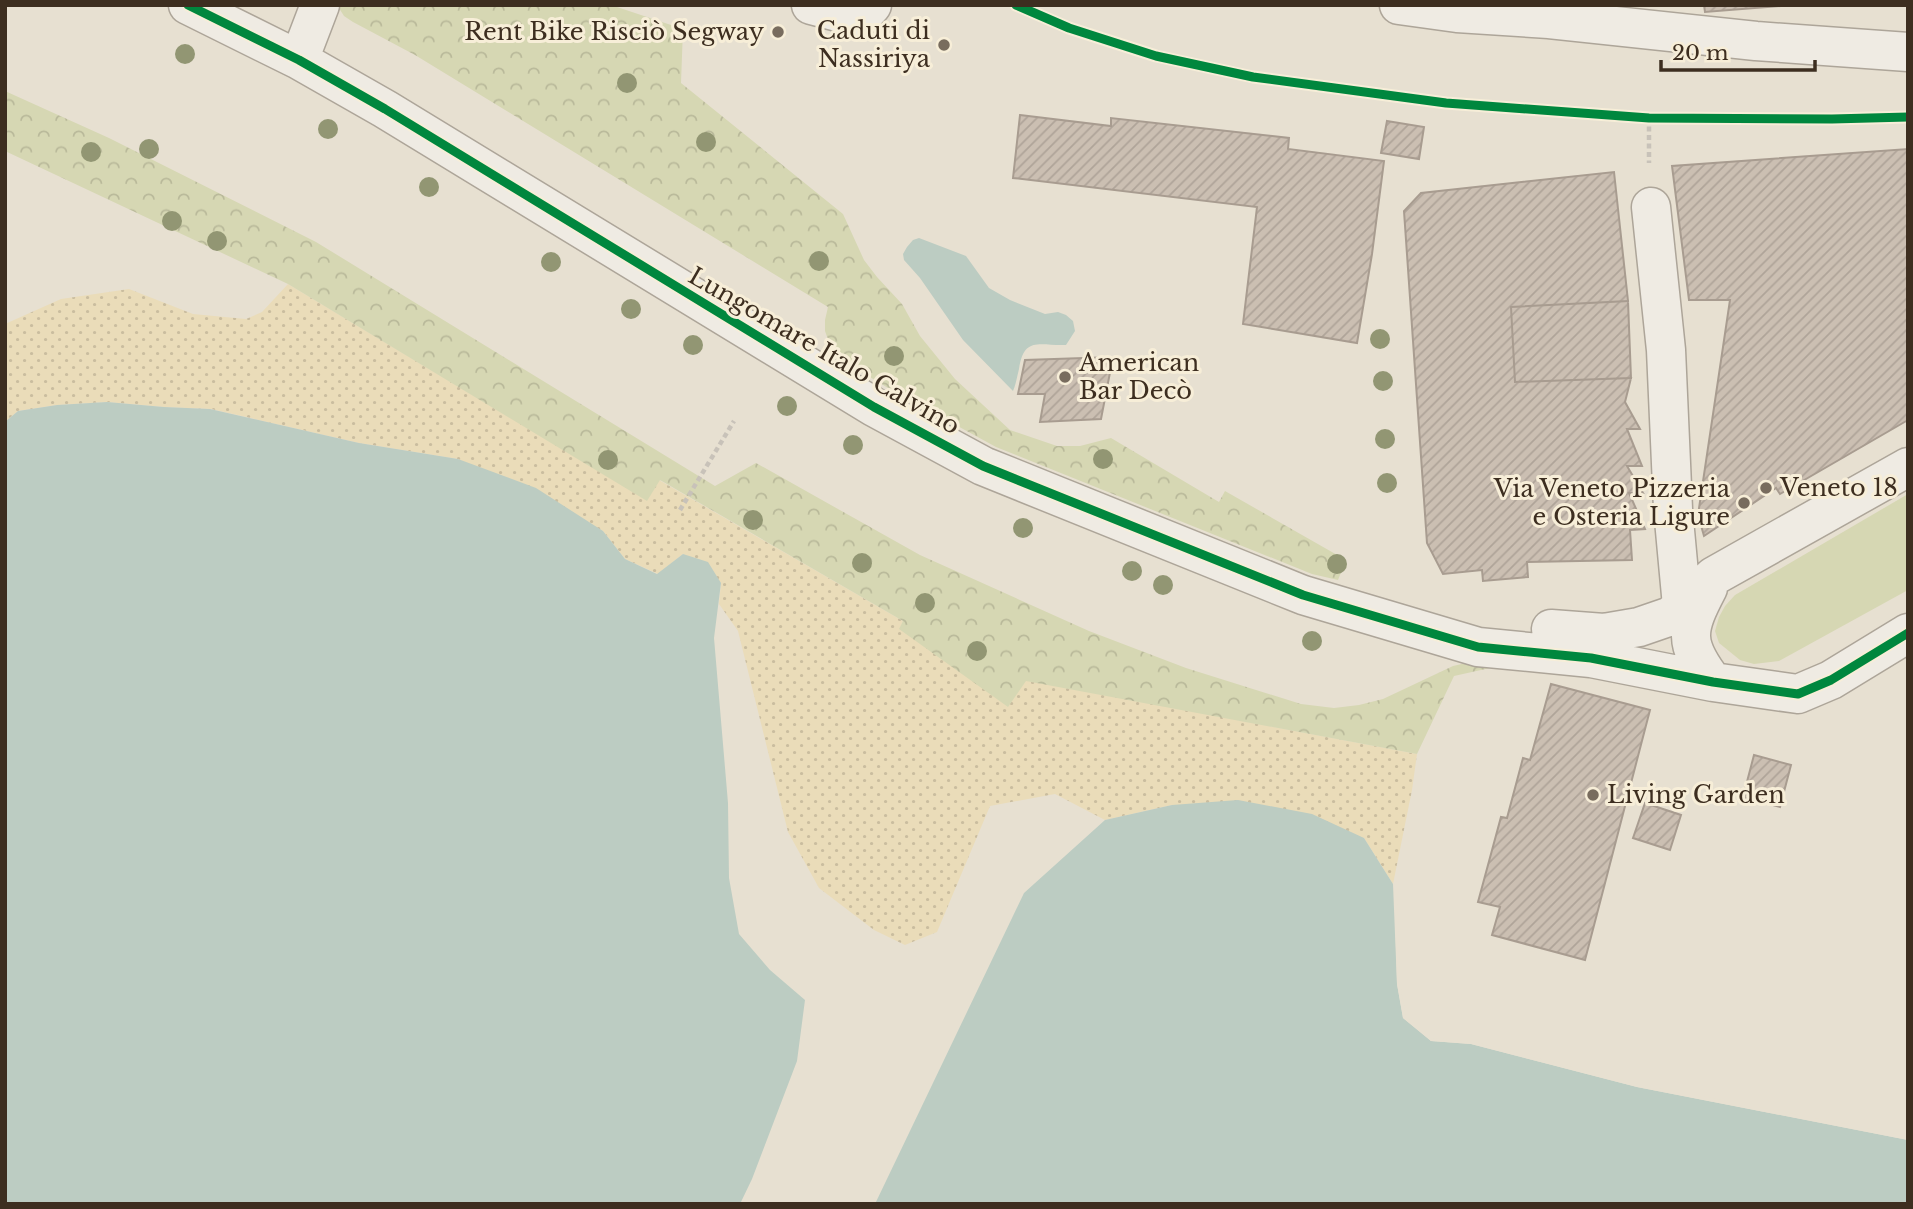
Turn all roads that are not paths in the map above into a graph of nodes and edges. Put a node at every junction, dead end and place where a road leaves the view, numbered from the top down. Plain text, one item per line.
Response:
1 (188, 5) edge
2 (320, 5) edge
3 (811, 5) edge
4 (872, 5) edge
5 (1399, 5) edge
6 (1908, 52) edge
7 (299, 60) junction
8 (1651, 207) dead end
9 (1908, 467) edge
10 (1713, 576) junction
11 (1682, 606) junction
12 (1908, 633) edge
13 (1481, 635) junction
14 (1713, 682) junction

1 - 7 street, Lungomare Italo Calvino
2 - 7 street
3 - 4 street
5 - 6 street
7 - 13 street, Lungomare Italo Calvino
8 - 11 street
9 - 10 street
10 - 11 street
10 - 14 street
11 - 13 street
12 - 14 street
13 - 14 street

